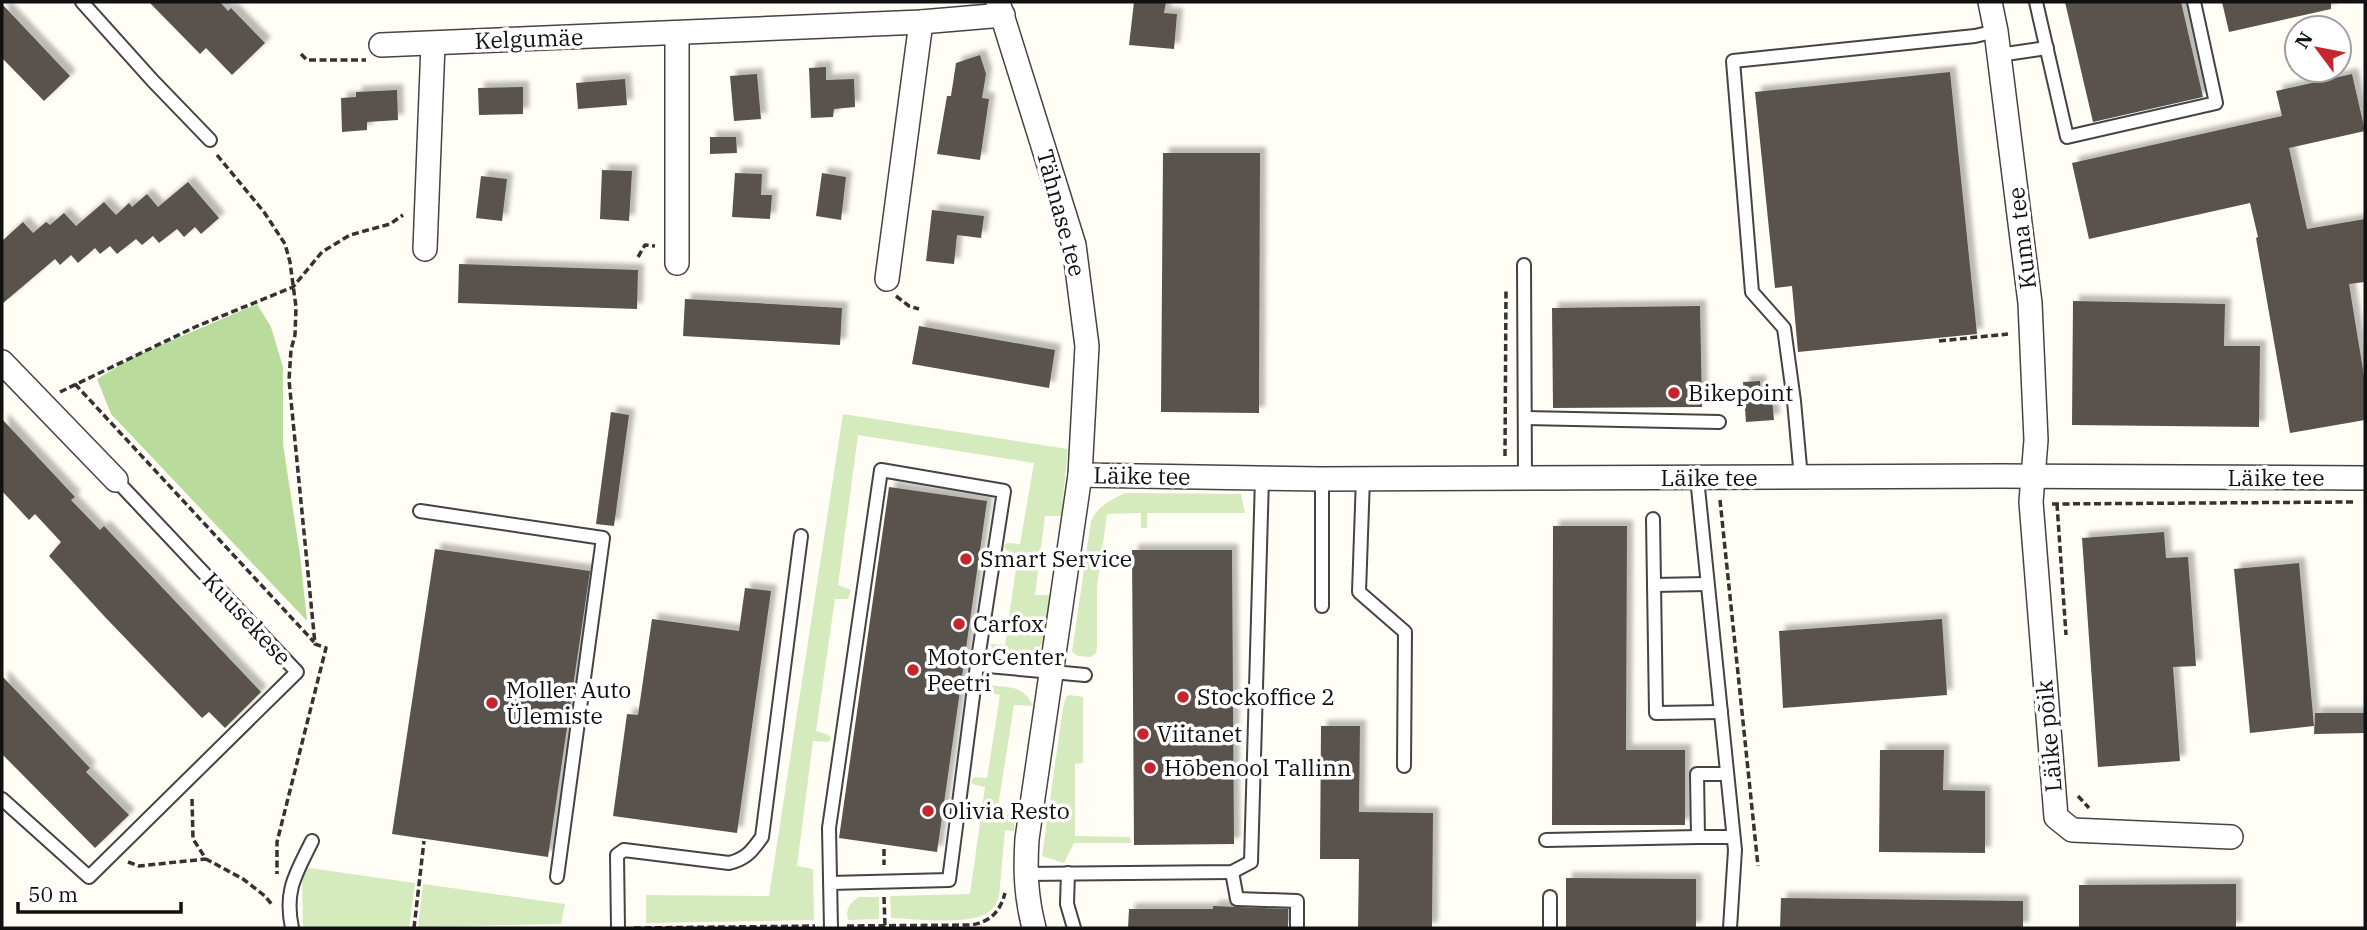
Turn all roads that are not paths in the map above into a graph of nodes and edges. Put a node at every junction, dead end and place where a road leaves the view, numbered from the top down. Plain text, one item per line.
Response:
1 (82, 2) edge
2 (1990, 2) edge
3 (2036, 2) edge
4 (2194, 2) edge
5 (1001, 8) edge
6 (921, 22) junction
7 (1996, 31) junction
8 (677, 33) junction
9 (433, 44) junction
10 (382, 46) road end
11 (2047, 48) junction
12 (1999, 55) junction
13 (210, 140) road end
14 (425, 249) dead end
15 (677, 263) dead end
16 (1524, 265) dead end
17 (887, 279) dead end
18 (2, 362) edge
19 (1525, 418) junction
20 (1719, 422) dead end
21 (2365, 470) edge
22 (1080, 475) junction
23 (2034, 476) junction
24 (1262, 478) junction
25 (1363, 478) junction
26 (1525, 478) junction
27 (1801, 478) junction
28 (2339, 478) junction
29 (2365, 478) edge
30 (1322, 479) junction
31 (116, 480) joint
32 (1698, 489) junction
33 (420, 512) dead end
34 (1653, 519) dead end
35 (801, 536) dead end
36 (1707, 584) junction
37 (1654, 585) junction
38 (1322, 606) dead end
39 (977, 665) junction
40 (1052, 672) junction
41 (1085, 675) dead end
42 (1721, 712) junction
43 (1404, 766) dead end
44 (1727, 774) junction
45 (2, 799) edge
46 (1698, 837) junction
47 (1733, 837) junction
48 (2231, 837) dead end
49 (1546, 840) dead end
50 (312, 841) dead end
51 (1232, 872) junction
52 (1068, 873) junction
53 (557, 877) dead end
54 (1015, 879) junction
55 (830, 883) junction
56 (1550, 897) dead end
57 (292, 928) edge
58 (618, 928) edge
59 (831, 928) edge
60 (1034, 928) edge
61 (1074, 928) edge
62 (1297, 928) edge
63 (1550, 928) edge
64 (1730, 928) edge

1 - 13 lane
2 - 7 street, Kuma tee
3 - 11 lane
4 - 11 lane
5 - 6 street, Kelgumäe
5 - 22 street, Tähnase tee
6 - 8 street, Kelgumäe
6 - 17 street
7 - 12 street, Kuma tee
7 - 27 lane
8 - 9 street, Kelgumäe
8 - 15 street
9 - 10 street, Kelgumäe
9 - 14 street
11 - 12 lane
12 - 23 street, Kuma tee
16 - 19 lane
18 - 31 street, Kuusekese
19 - 20 lane
19 - 26 lane
21 - 28 street, Läike tee
22 - 24 street, Läike tee
22 - 40 street, Tähnase tee
23 - 27 street, Läike tee
23 - 28 street, Läike tee
23 - 48 street, Läike põik
24 - 30 street, Läike tee
24 - 51 lane
25 - 26 street, Läike tee
25 - 30 street, Läike tee
25 - 43 lane
26 - 32 street, Läike tee
27 - 32 street, Läike tee
28 - 29 street, Läike tee
30 - 38 lane
31 - 45 lane, Kuusekese
32 - 36 lane
33 - 53 lane
34 - 37 lane
35 - 58 lane
36 - 37 lane
36 - 42 lane
37 - 42 lane
39 - 40 lane
39 - 55 lane
39 - 55 lane
40 - 41 lane
40 - 54 street, Tähnase tee
42 - 44 lane
44 - 46 lane
44 - 47 lane
46 - 47 lane
46 - 49 lane
47 - 64 lane
50 - 57 lane
51 - 52 lane
51 - 62 lane
52 - 54 lane
52 - 61 lane
54 - 60 street, Tähnase tee
55 - 59 lane
56 - 63 lane

